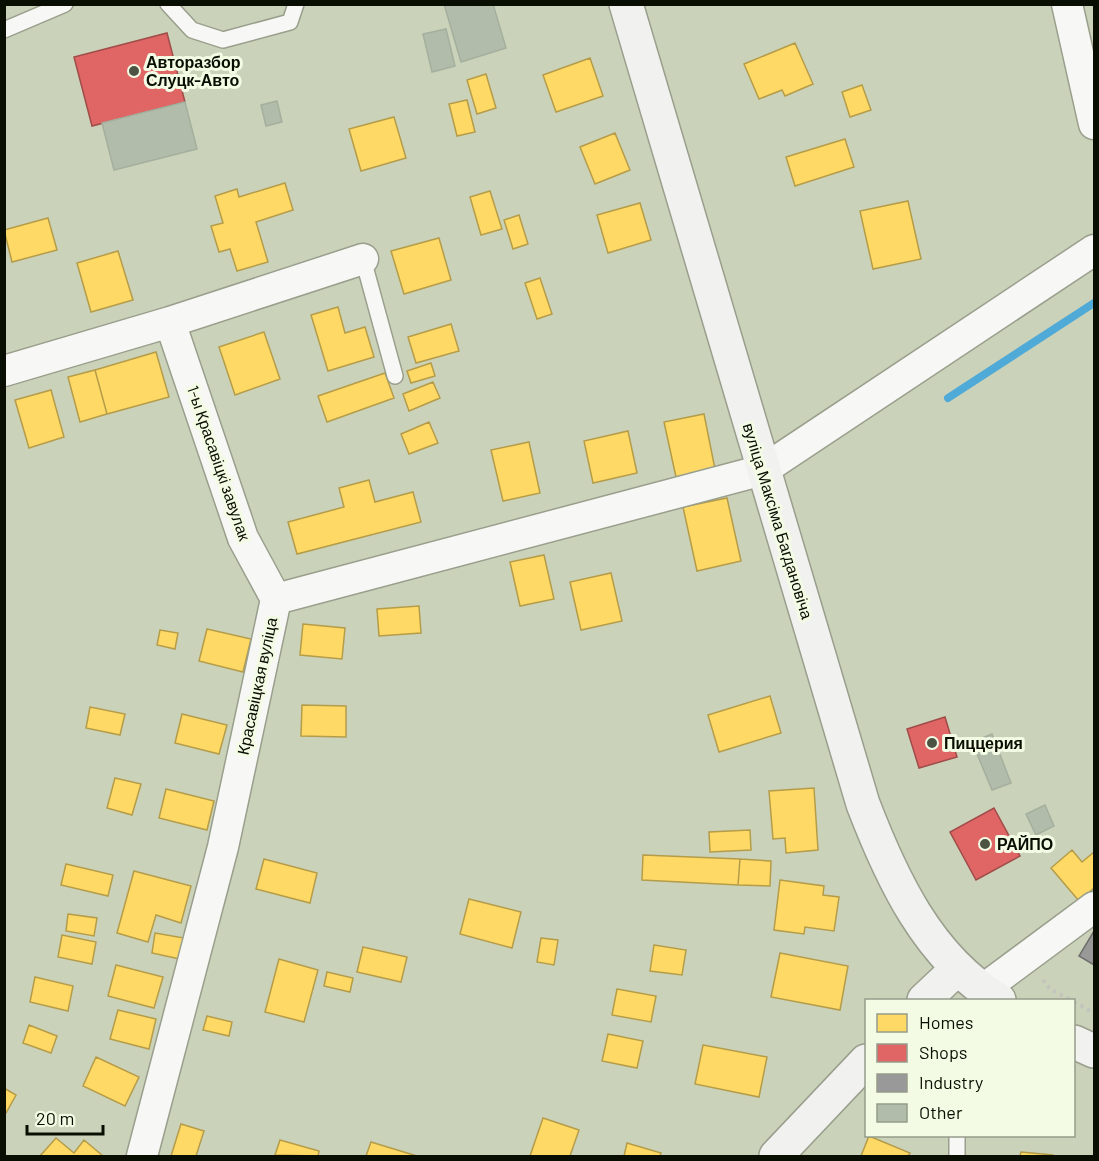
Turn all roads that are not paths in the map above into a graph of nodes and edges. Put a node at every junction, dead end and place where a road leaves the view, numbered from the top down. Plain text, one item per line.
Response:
1 (65, 4) edge
2 (168, 4) edge
3 (296, 4) edge
4 (627, 4) edge
5 (1067, 4) edge
6 (4, 30) edge
7 (1087, 48) edge
8 (1095, 124) edge
9 (1095, 250) edge
10 (363, 259) joint
11 (170, 322) junction
12 (4, 370) edge
13 (395, 376) dead end
14 (763, 470) junction
15 (276, 599) junction
16 (1095, 907) edge
17 (958, 968) junction
18 (984, 997) edge
19 (925, 999) edge
20 (1075, 1042) edge
21 (1095, 1051) edge
22 (865, 1063) edge
23 (957, 1137) edge
24 (142, 1156) edge
25 (776, 1156) edge
26 (957, 1156) edge

1 - 6 lane
2 - 3 lane
4 - 14 main road, вуліца Максіма Багдановіча
5 - 7 street
7 - 8 street
9 - 14 street, Красавіцкая вуліца
10 - 11 street
10 - 13 lane
11 - 12 street
11 - 15 street, 1-ы Красавіцкі завулак
14 - 15 street, Красавіцкая вуліца
14 - 17 main road, вуліца Максіма Багдановіча
15 - 24 street, Красавіцкая вуліца
16 - 18 street
17 - 18 main road, вуліца Максіма Багдановіча
17 - 19 main road
20 - 21 main road
22 - 25 main road
23 - 26 lane

